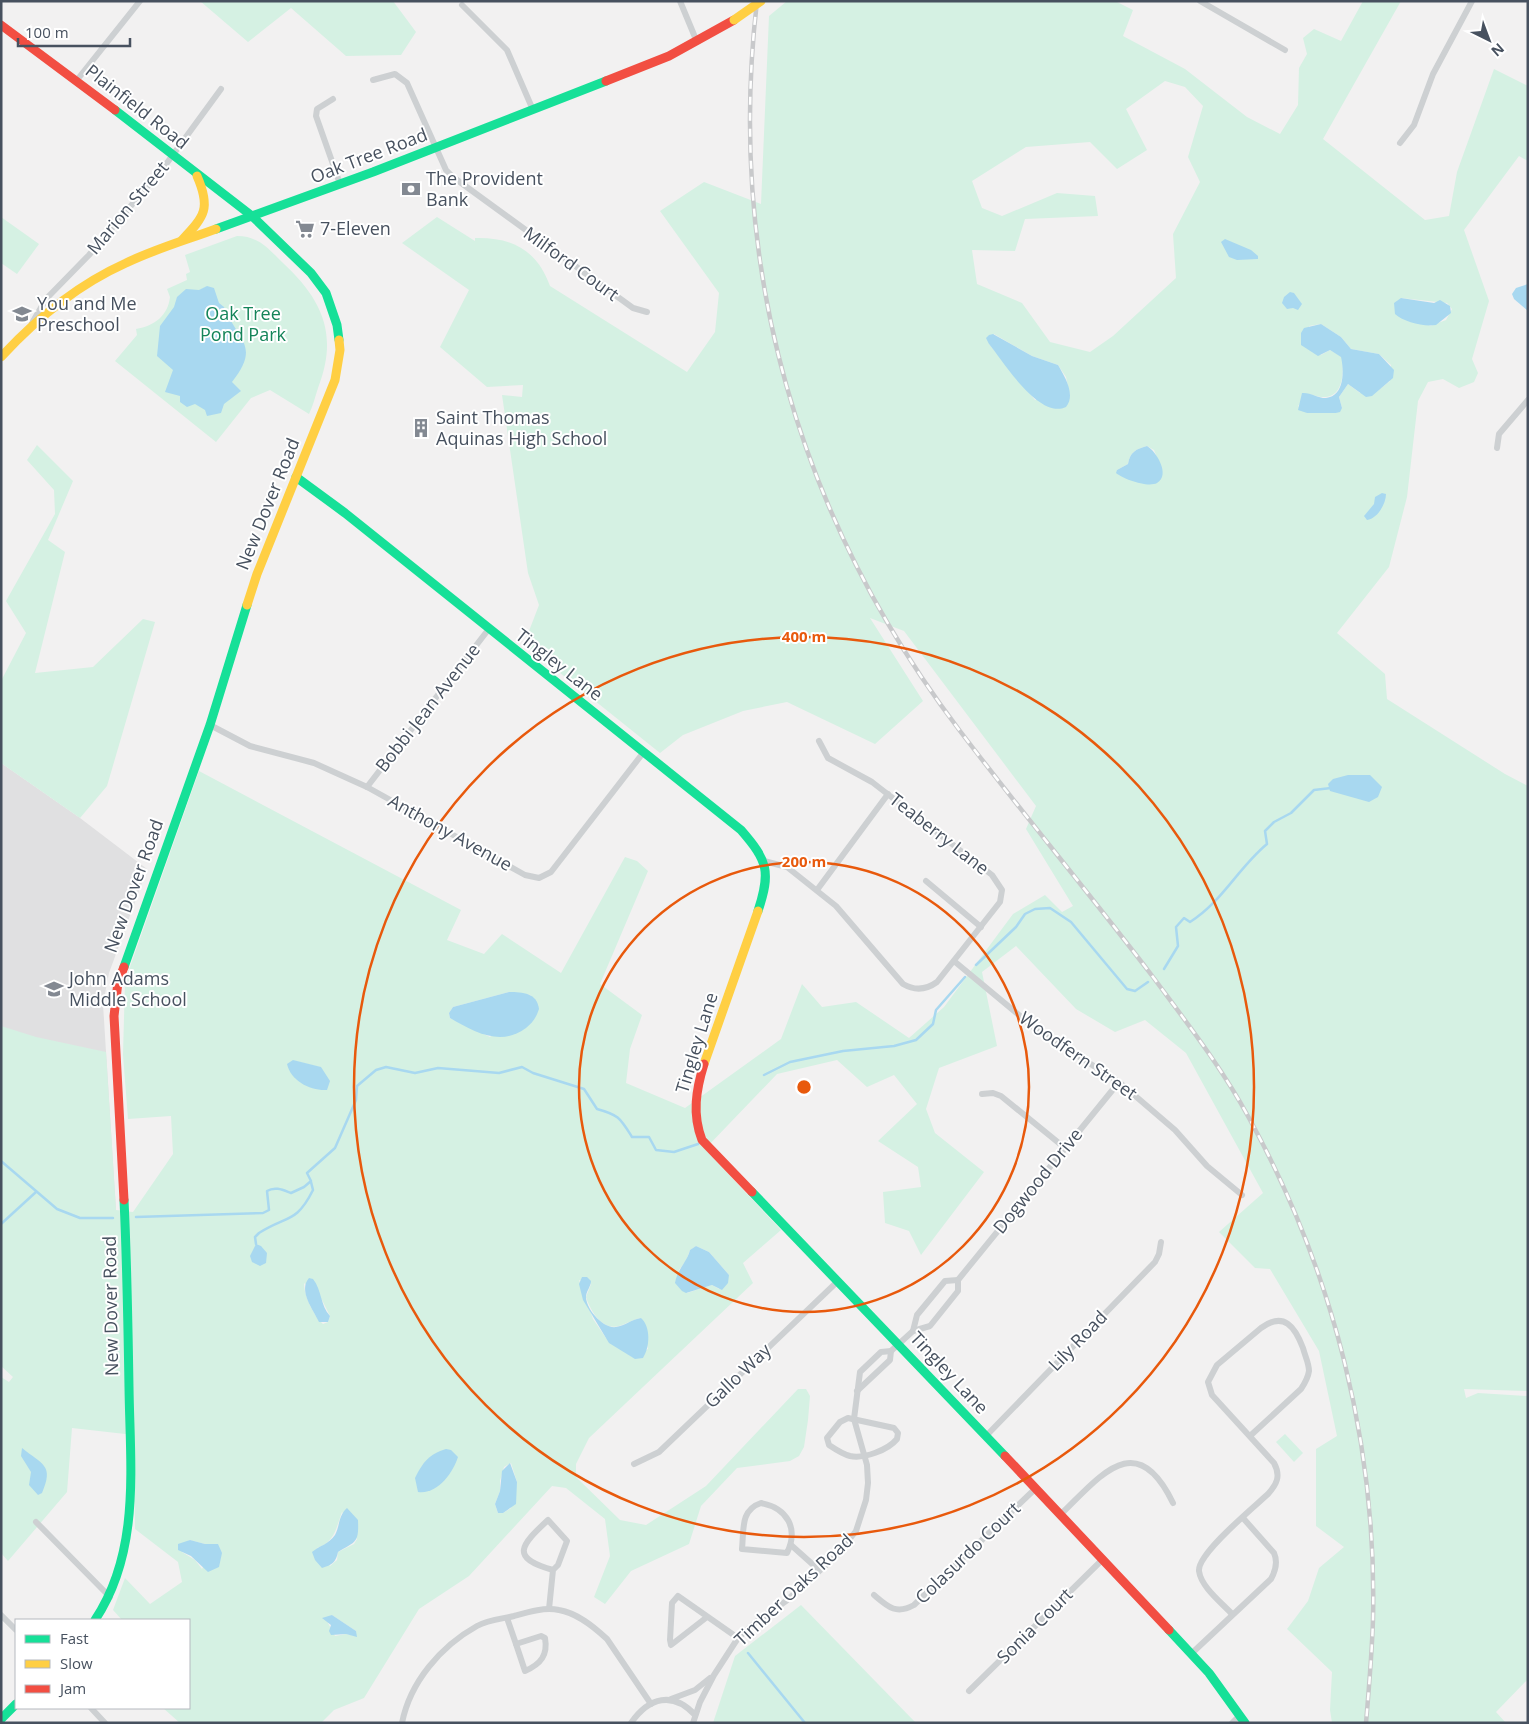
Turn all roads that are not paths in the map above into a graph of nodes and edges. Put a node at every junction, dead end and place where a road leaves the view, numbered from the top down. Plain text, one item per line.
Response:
1 (140, 1) edge
2 (680, 1) edge
3 (761, 1) edge
4 (1200, 1) edge
5 (1472, 1) edge
6 (462, 5) dead end
7 (1, 25) edge
8 (697, 42) junction
9 (1285, 50) dead end
10 (77, 80) junction
11 (373, 80) dead end
12 (221, 89) dead end
13 (333, 99) dead end
14 (533, 110) junction
15 (1400, 143) dead end
16 (436, 148) junction
17 (172, 155) junction
18 (196, 174) junction
19 (340, 184) junction
20 (252, 216) junction
21 (182, 241) junction
22 (647, 312) dead end
23 (31, 324) junction
24 (1, 357) edge
25 (1528, 400) edge
26 (1497, 448) dead end
27 (296, 476) junction
28 (488, 630) junction
29 (210, 725) junction
30 (819, 741) dead end
31 (643, 753) junction
32 (367, 787) junction
33 (888, 794) junction
34 (764, 861) junction
35 (926, 881) dead end
36 (817, 890) junction
37 (981, 927) junction
38 (954, 961) junction
39 (1119, 1082) junction
40 (982, 1094) dead end
41 (1065, 1148) junction
42 (1242, 1195) dead end
43 (1161, 1242) dead end
44 (958, 1280) junction
45 (838, 1281) junction
46 (913, 1331) junction
47 (899, 1344) junction
48 (891, 1351) junction
49 (857, 1391) junction
50 (854, 1419) junction
51 (986, 1436) junction
52 (1250, 1436) junction
53 (865, 1455) junction
54 (634, 1464) dead end
55 (1035, 1489) junction
56 (1173, 1502) dead end
57 (1060, 1515) junction
58 (1243, 1518) junction
59 (36, 1522) dead end
60 (791, 1545) junction
61 (1102, 1560) junction
62 (553, 1570) junction
63 (819, 1570) junction
64 (874, 1595) dead end
65 (110, 1597) junction
66 (549, 1609) junction
67 (1232, 1614) junction
68 (1, 1615) edge
69 (707, 1617) junction
70 (507, 1618) junction
71 (96, 1619) edge
72 (15, 1629) edge
73 (738, 1638) junction
74 (516, 1644) junction
75 (1191, 1654) junction
76 (714, 1675) junction
77 (969, 1691) dead end
78 (670, 1700) junction
79 (651, 1704) junction
80 (15, 1705) edge
81 (92, 1709) edge
82 (695, 1715) junction
83 (1, 1719) edge
84 (1242, 1719) edge
85 (105, 1723) edge
86 (402, 1723) edge
87 (631, 1723) edge
88 (693, 1723) edge
89 (1232, 1723) edge

1 - 10 street
2 - 8 street
3 - 8 street, Oak Tree Road, bridge
4 - 9 street
5 - 15 street
6 - 14 street
7 - 10 street, Plainfield Road
8 - 14 street, Oak Tree Road
10 - 17 street, Plainfield Road
11 - 16 street, Milford Court
12 - 17 street, Marion Street
13 - 19 street
14 - 16 street, Oak Tree Road
16 - 19 street, Oak Tree Road
16 - 22 street, Milford Court
17 - 18 street, Plainfield Road
17 - 23 street, Marion Street
18 - 20 street, Plainfield Road
18 - 21 street
19 - 20 street, Oak Tree Road
20 - 21 street, Oak Tree Road
20 - 27 street, New Dover Road
21 - 23 street, Oak Tree Road
23 - 24 street, Oak Tree Road
25 - 26 street
27 - 28 street, Tingley Lane
27 - 29 street, New Dover Road
28 - 31 street, Tingley Lane
28 - 32 street, Bobbi Jean Avenue
29 - 32 street, Anthony Avenue
29 - 65 street, New Dover Road
30 - 33 street, Teaberry Lane
31 - 32 street, Anthony Avenue
31 - 34 street, Tingley Lane
33 - 36 street
33 - 37 street, Teaberry Lane
34 - 36 street, Teaberry Lane
34 - 45 street, Tingley Lane
35 - 37 street
36 - 38 street, Teaberry Lane
37 - 38 street, Teaberry Lane
38 - 39 street, Woodfern Street
39 - 41 street, Dogwood Drive
39 - 42 street, Woodfern Street
40 - 41 street
41 - 44 street, Dogwood Drive
43 - 51 street, Lily Road
44 - 46 street, Dogwood Drive
44 - 46 street, Dogwood Drive
45 - 47 street, Tingley Lane
45 - 54 street, Gallo Way
46 - 47 street, Dogwood Drive
47 - 48 street, Timber Oaks Road
47 - 51 street, Tingley Lane
48 - 49 street, Timber Oaks Road
48 - 49 street, Timber Oaks Road
49 - 50 street, Timber Oaks Road
50 - 53 street, Timber Oaks Road
50 - 53 street
50 - 53 street
51 - 55 street, Tingley Lane
52 - 52 street
52 - 58 street
53 - 63 street, Timber Oaks Road
55 - 57 street, Tingley Lane
55 - 64 street, Colasurdo Court
56 - 57 street
57 - 61 street, Tingley Lane
58 - 67 street
58 - 67 street
59 - 65 street
60 - 60 street
60 - 63 street
61 - 75 street, Tingley Lane
61 - 77 street, Sonia Court
62 - 62 street
62 - 66 street
63 - 73 street, Timber Oaks Road
65 - 71 street, New Dover Road
66 - 70 street
66 - 79 street
67 - 75 street
68 - 72 street
69 - 69 street
69 - 73 street
70 - 74 street
70 - 86 street
73 - 76 street, Timber Oaks Road
74 - 74 street
75 - 84 street, Tingley Lane
76 - 78 street
76 - 82 street, Timber Oaks Road
78 - 79 street
78 - 82 street
79 - 87 street
80 - 83 street
81 - 85 street
82 - 88 street, Timber Oaks Road
84 - 89 street

